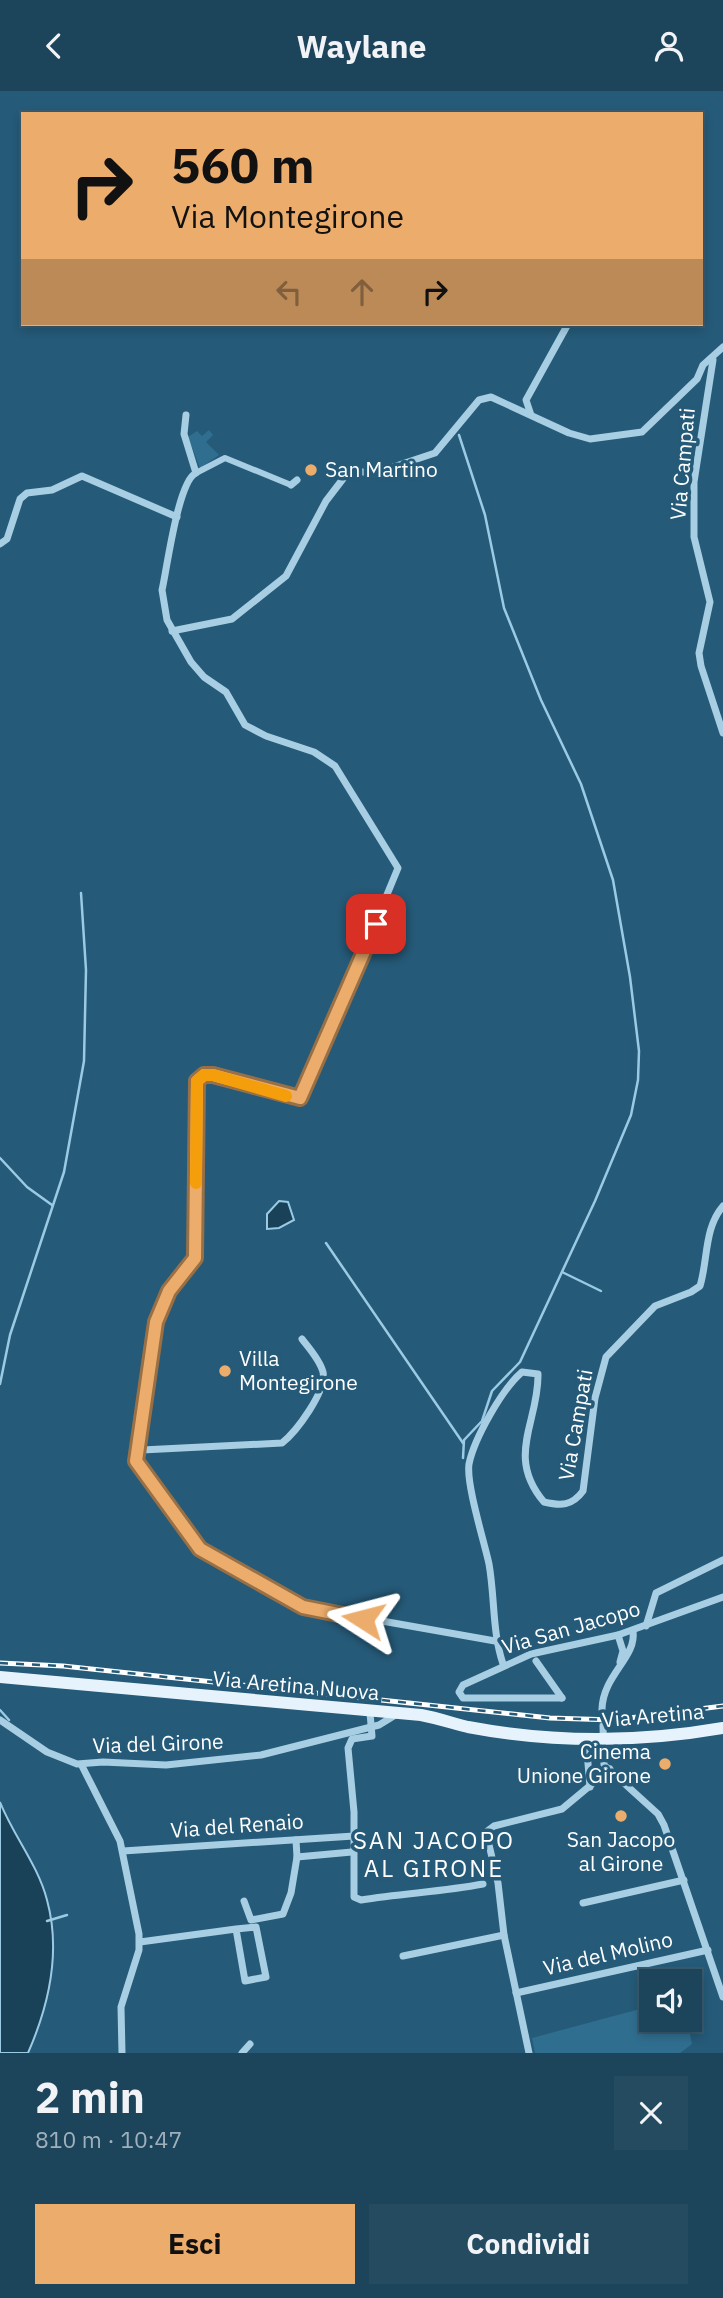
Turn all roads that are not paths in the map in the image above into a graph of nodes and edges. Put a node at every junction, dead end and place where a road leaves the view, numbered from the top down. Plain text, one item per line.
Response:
1 (567, 326) edge
2 (723, 347) edge
3 (713, 360) junction
4 (526, 400) junction
5 (512, 405) junction
6 (186, 415) dead end
7 (531, 415) junction
8 (196, 473) junction
9 (375, 473) junction
10 (360, 477) dead end
11 (294, 483) dead end
12 (177, 517) junction
13 (0, 544) edge
14 (172, 631) junction
15 (723, 733) edge
16 (723, 1206) edge
17 (302, 1339) dead end
18 (136, 1454) junction
19 (723, 1560) edge
20 (723, 1597) edge
21 (646, 1626) junction
22 (632, 1631) junction
23 (618, 1635) junction
24 (495, 1641) junction
25 (536, 1661) dead end
26 (620, 1663) junction
27 (503, 1664) junction
28 (0, 1677) edge
29 (602, 1709) tunnel mouth
30 (370, 1713) junction
31 (397, 1714) junction
32 (0, 1720) edge
33 (603, 1726) tunnel mouth
34 (369, 1727) junction
35 (723, 1728) edge
36 (586, 1740) junction
37 (603, 1741) junction
38 (82, 1766) junction
39 (610, 1769) junction
40 (590, 1787) junction
41 (354, 1836) junction
42 (296, 1840) junction
43 (123, 1851) junction
44 (352, 1852) junction
45 (297, 1857) junction
46 (684, 1880) junction
47 (483, 1884) dead end
48 (244, 1901) dead end
49 (583, 1903) dead end
50 (236, 1929) junction
51 (504, 1935) junction
52 (140, 1942) junction
53 (708, 1950) junction
54 (402, 1955) dead end
55 (516, 1993) junction
56 (723, 1997) edge
57 (250, 2044) dead end
58 (122, 2053) edge
59 (242, 2053) edge
60 (529, 2053) edge

1 - 4 street
2 - 3 street
3 - 7 street
3 - 15 street, Via Campati
4 - 5 street
4 - 7 street
5 - 7 street
5 - 9 street
6 - 8 street
8 - 11 street
8 - 12 street
9 - 10 street
9 - 14 street
12 - 13 street
12 - 14 street
14 - 18 street
16 - 24 street, Via Campati
17 - 18 street
18 - 24 street
19 - 21 street
20 - 21 street, Via San Jacopo
21 - 22 street, Via San Jacopo
22 - 23 street, Via San Jacopo
22 - 26 street
23 - 26 street
23 - 27 street, Via San Jacopo
24 - 27 street, Via Campati
25 - 27 street, Via San Jacopo
26 - 29 street
28 - 30 main road, Via Aretina Nuova
30 - 31 main road, Via Aretina Nuova
30 - 34 street
31 - 34 street, Via del Girone
31 - 36 main road, Via Aretina Nuova
32 - 38 street, Via del Girone
33 - 37 street
34 - 38 street, Via del Girone
34 - 41 street
35 - 37 main road, Via Aretina
36 - 37 main road, Via Aretina
36 - 40 street
37 - 39 street
38 - 43 street
39 - 40 street
39 - 46 street
40 - 51 street
41 - 42 street, Via del Renaio
41 - 44 street
42 - 43 street, Via del Renaio
42 - 45 street
43 - 52 street
44 - 45 street
44 - 47 street
45 - 48 street
46 - 49 street
46 - 53 street
50 - 50 street
50 - 52 street
51 - 54 street
51 - 55 street
52 - 58 street
53 - 55 street, Via del Molino
53 - 56 street
55 - 60 street
57 - 59 street

